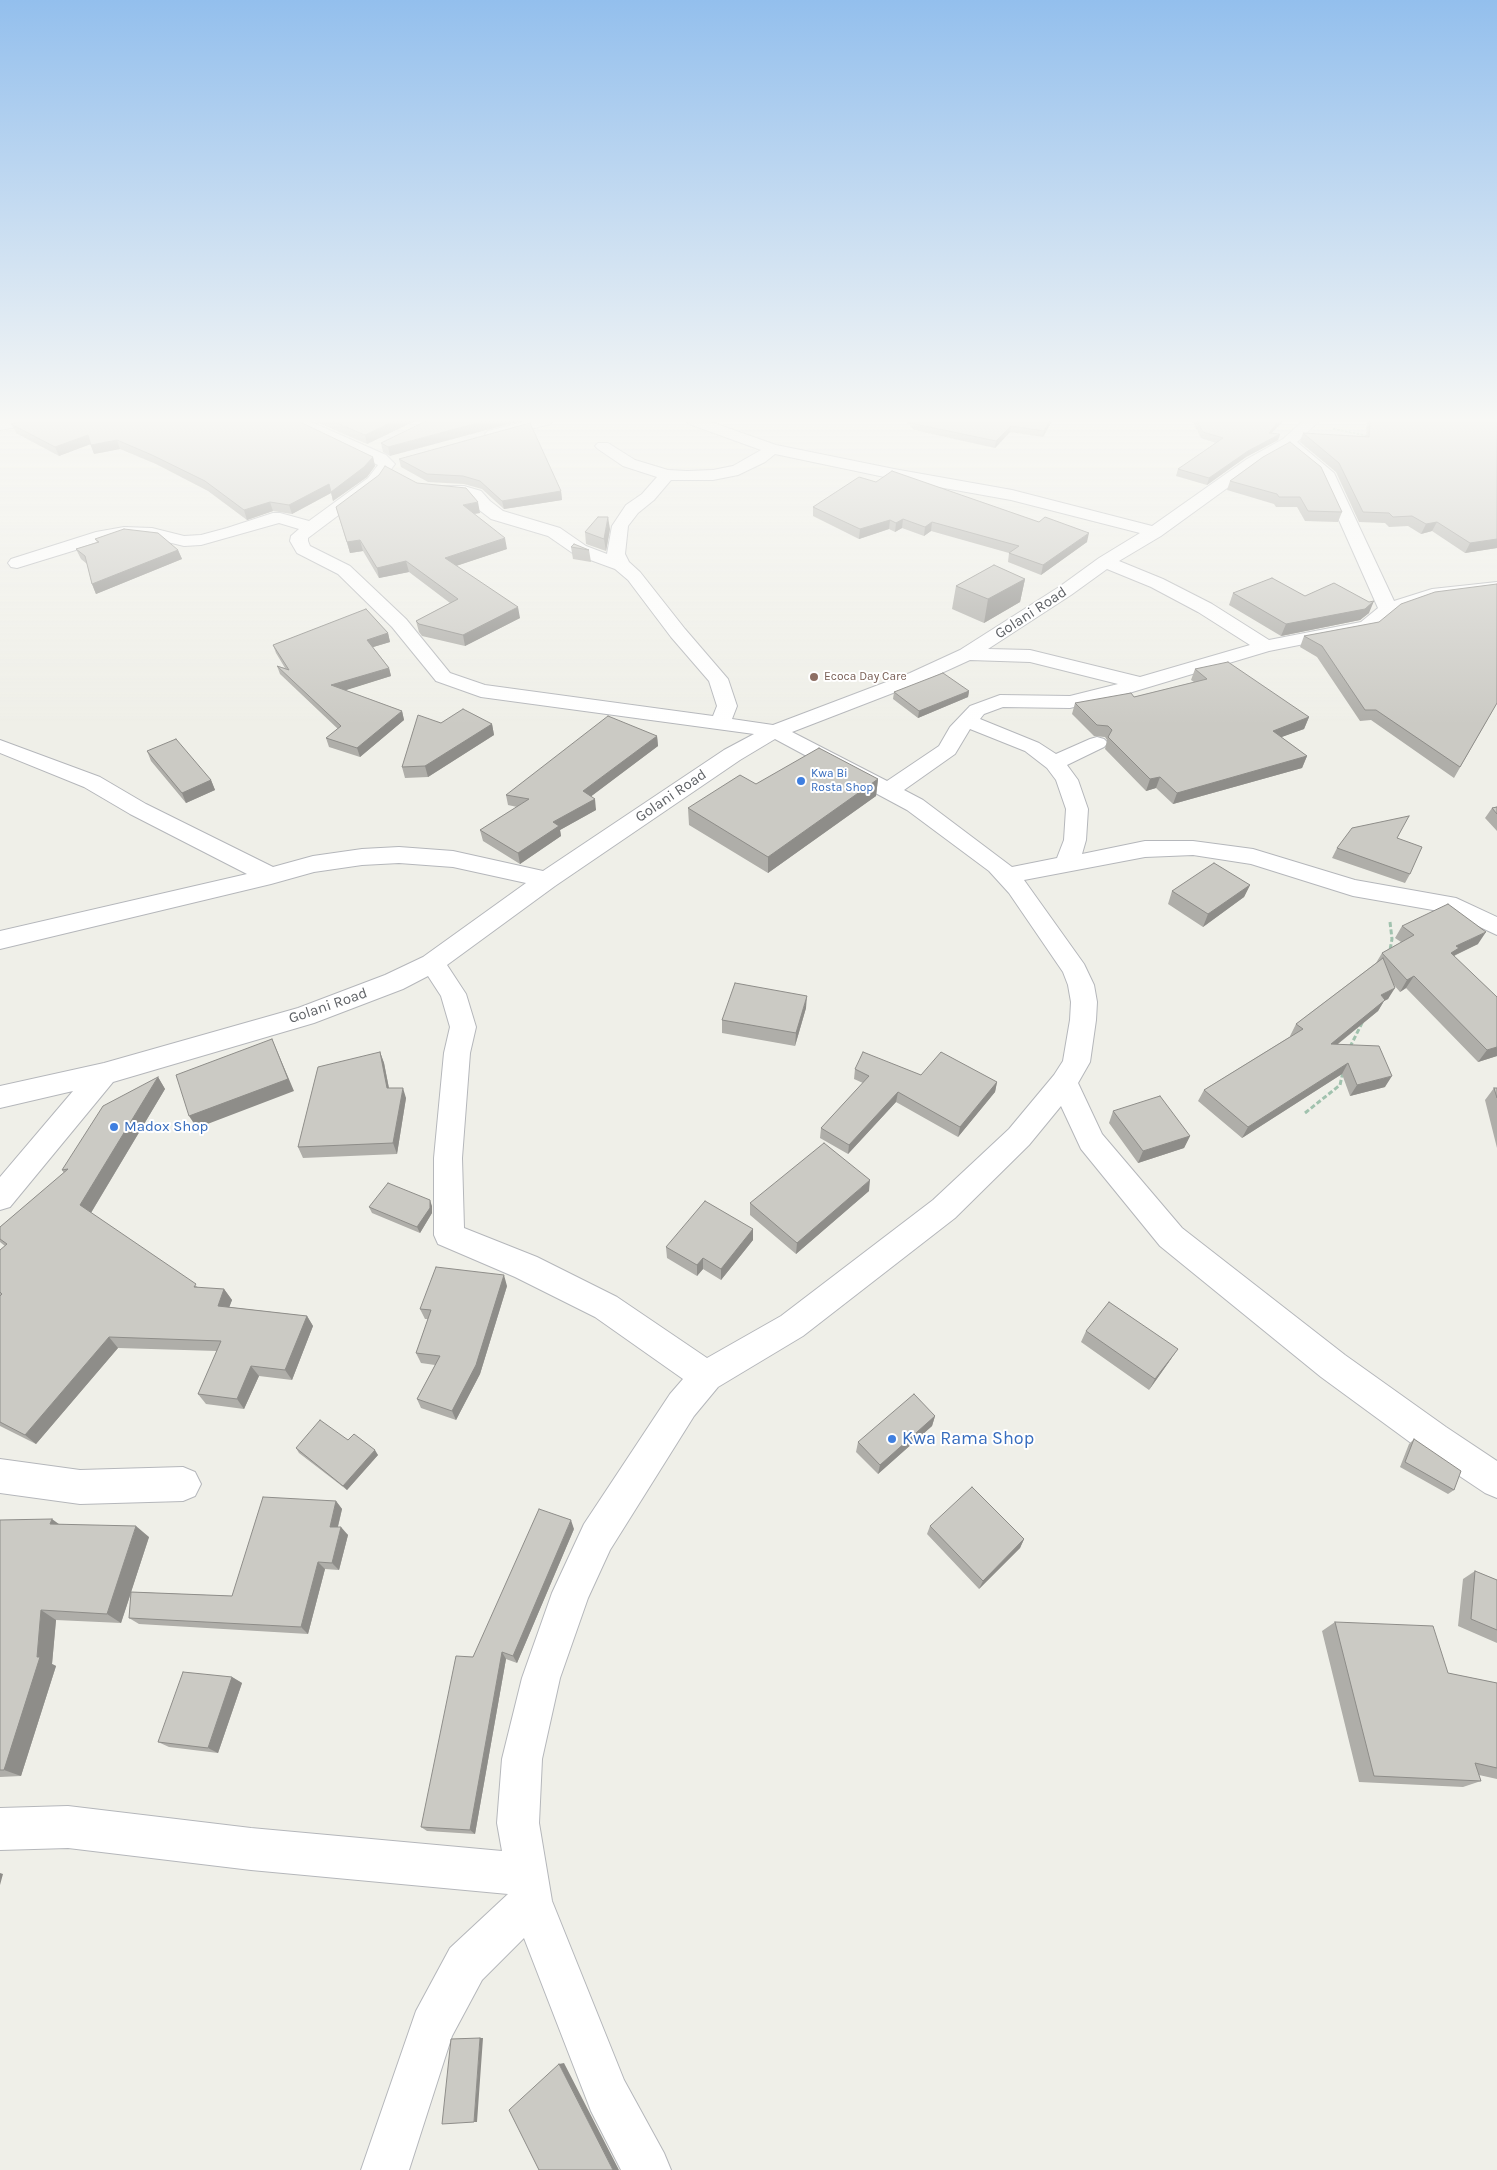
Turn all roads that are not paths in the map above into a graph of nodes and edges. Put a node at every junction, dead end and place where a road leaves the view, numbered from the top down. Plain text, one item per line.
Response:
1 (261, 522) edge
2 (295, 522) edge
3 (317, 522) edge
4 (522, 522) edge
5 (623, 522) edge
6 (1117, 522) edge
7 (1169, 522) edge
8 (1348, 522) edge
9 (311, 527) junction
10 (1155, 532) junction
11 (1105, 562) junction
12 (17, 563) dead end
13 (621, 564) junction
14 (1497, 587) edge
15 (1388, 610) junction
16 (1266, 646) junction
17 (967, 654) junction
18 (1140, 683) junction
19 (966, 721) junction
20 (721, 722) junction
21 (775, 731) junction
22 (1098, 743) dead end
23 (0, 746) edge
24 (1055, 763) junction
25 (888, 792) junction
26 (1067, 865) junction
27 (271, 876) junction
28 (1007, 876) junction
29 (547, 880) junction
30 (1497, 928) edge
31 (0, 940) edge
32 (432, 962) junction
33 (104, 1074) junction
34 (1064, 1083) junction
35 (0, 1097) edge
36 (0, 1198) edge
37 (706, 1376) junction
38 (0, 1476) edge
39 (1497, 1481) edge
40 (183, 1484) dead end
41 (0, 1829) edge
42 (528, 1888) junction
43 (385, 2170) edge
44 (647, 2170) edge

1 - 12 street
2 - 9 street
3 - 9 street
4 - 13 street
5 - 13 street
6 - 10 street
7 - 10 street, Golani Road
8 - 15 street
9 - 20 street
10 - 11 street, Golani Road
11 - 16 street
11 - 17 street, Golani Road
13 - 20 street
14 - 15 street
15 - 16 street
16 - 18 street
17 - 18 street
17 - 21 street, Golani Road
18 - 19 street
19 - 24 street
19 - 25 street
20 - 21 street
21 - 25 street
21 - 29 street, Golani Road
22 - 24 street
23 - 27 street
24 - 26 street
25 - 28 street
26 - 28 street
26 - 30 street
27 - 29 street
27 - 31 street
28 - 34 street
29 - 32 street, Golani Road
32 - 33 street, Golani Road
32 - 37 street
33 - 35 street, Golani Road
33 - 36 street
34 - 37 street
34 - 39 street
37 - 42 street
38 - 40 street
41 - 42 street
42 - 43 street
42 - 44 street

